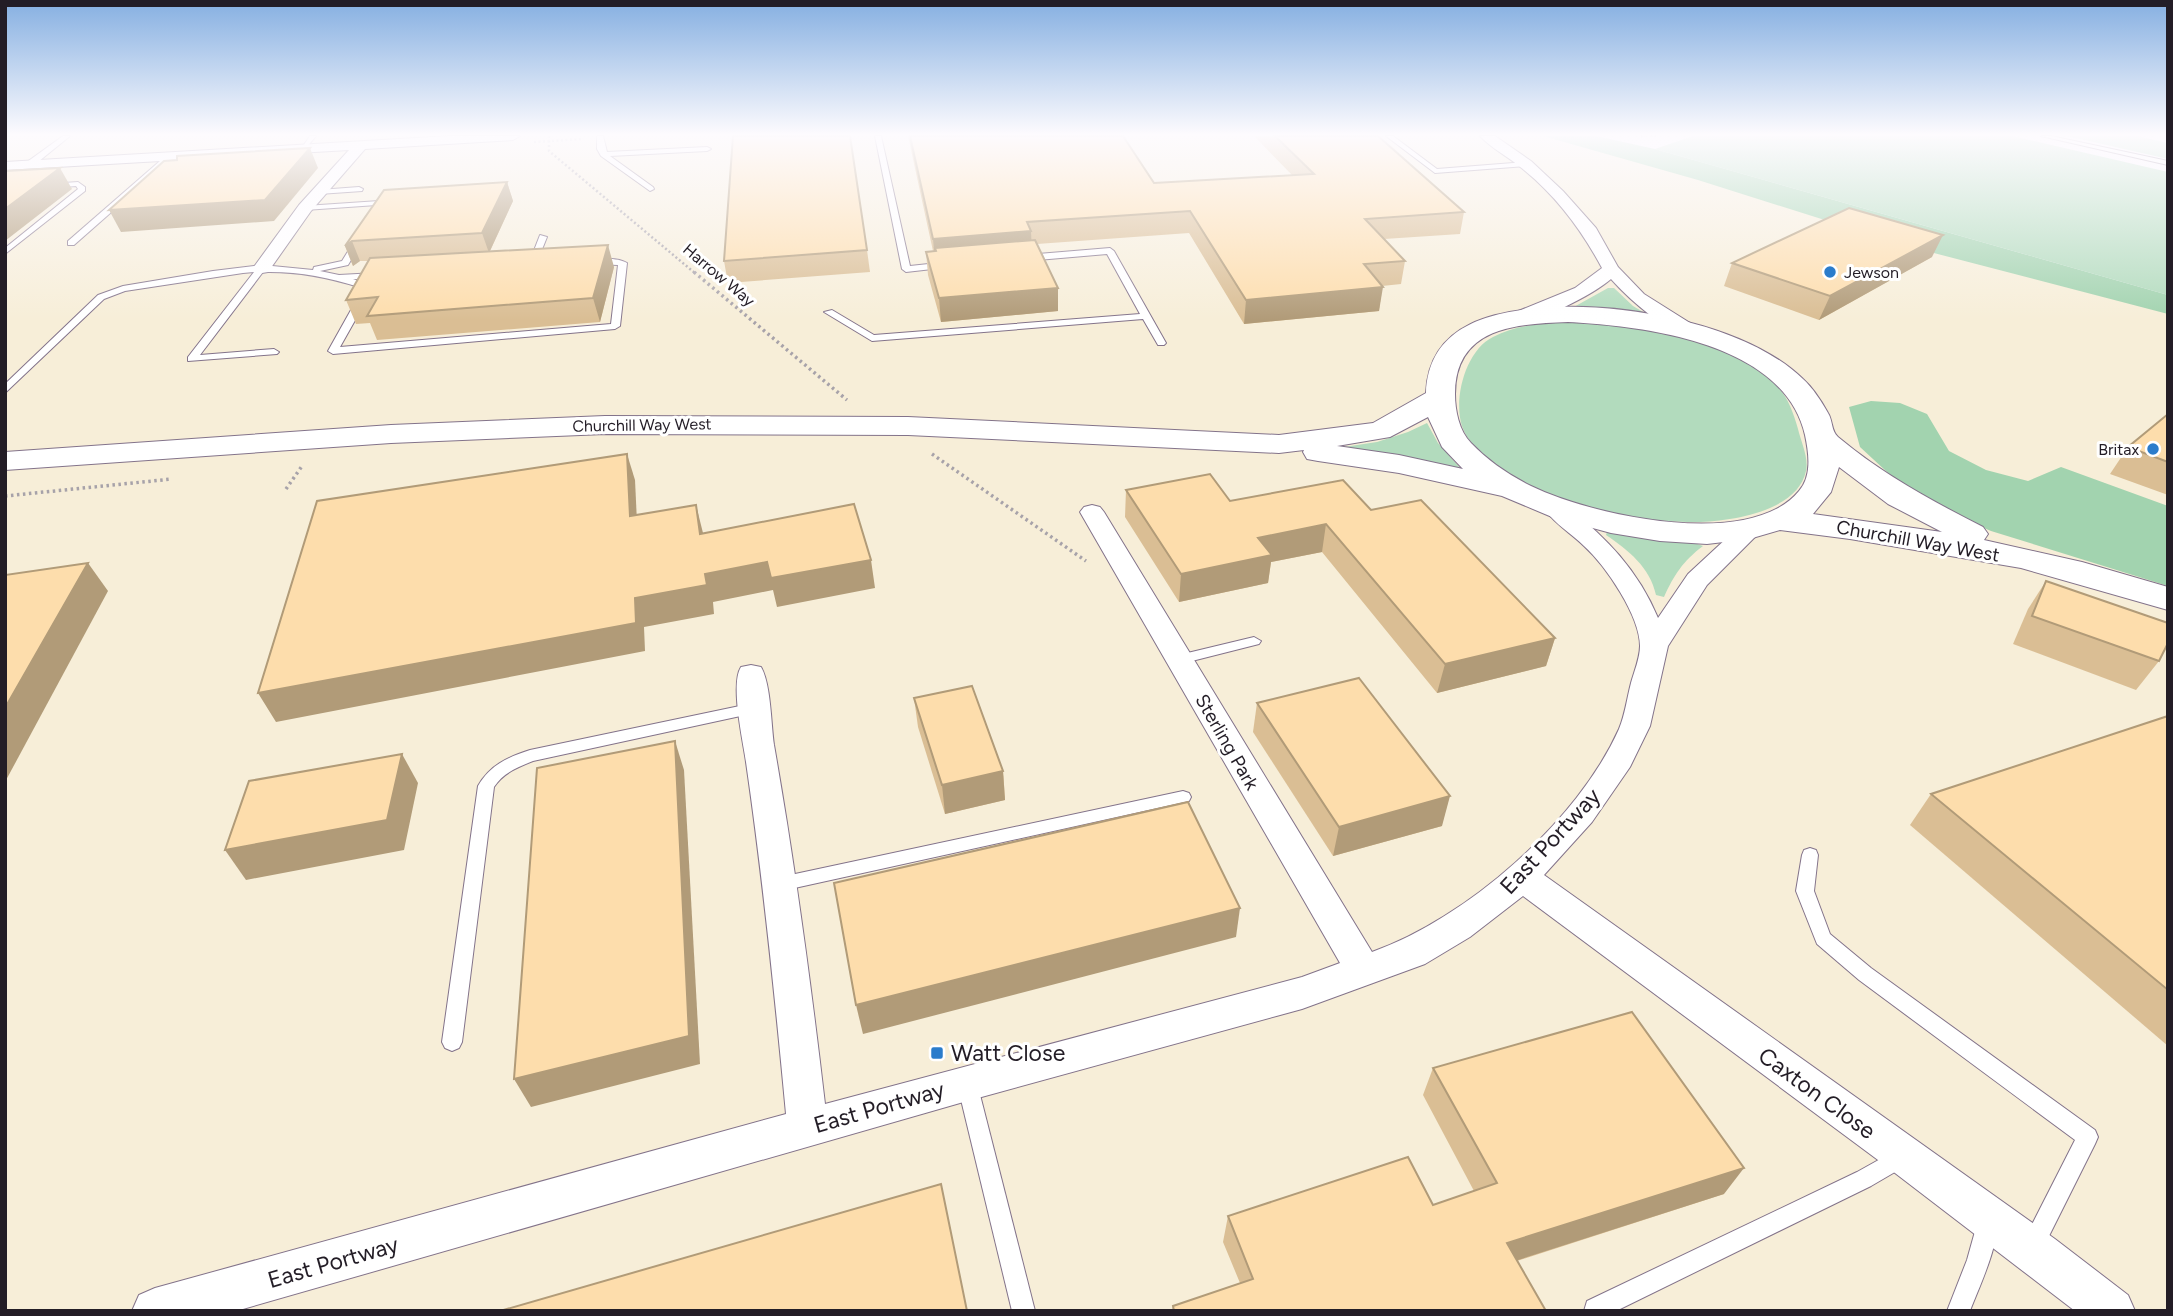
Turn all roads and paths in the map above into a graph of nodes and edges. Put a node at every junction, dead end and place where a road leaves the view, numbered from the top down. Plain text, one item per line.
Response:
1 (72, 197) edge
2 (123, 197) edge
3 (314, 197) edge
4 (605, 197) edge
5 (891, 197) edge
6 (1561, 197) edge
7 (397, 201) edge
8 (305, 208) junction
9 (543, 237) dead end
10 (359, 241) edge
11 (71, 243) dead end
12 (5, 252) edge
13 (510, 257) edge
14 (1015, 259) edge
15 (581, 263) edge
16 (960, 264) edge
17 (376, 266) edge
18 (261, 268) junction
19 (1611, 269) junction
20 (309, 271) junction
21 (382, 275) edge
22 (342, 277) junction
23 (829, 312) dead end
24 (1146, 316) junction
25 (1523, 316) junction
26 (1691, 332) junction
27 (1161, 343) dead end
28 (274, 352) dead end
29 (5, 390) edge
30 (1439, 398) junction
31 (851, 403) dead end
32 (908, 426) junction
33 (1824, 440) junction
34 (1279, 444) junction
35 (5, 461) edge
36 (302, 465) dead end
37 (286, 489) dead end
38 (1514, 491) junction
39 (1557, 510) junction
40 (1091, 512) dead end
41 (1766, 524) junction
42 (1087, 562) dead end
43 (2055, 566) junction
44 (2168, 599) edge
45 (1254, 641) dead end
46 (1654, 646) junction
47 (1180, 659) junction
48 (751, 674) dead end
49 (754, 708) junction
50 (1183, 797) dead end
51 (1810, 855) dead end
52 (1522, 877) junction
53 (781, 884) junction
54 (1363, 970) junction
55 (452, 1042) dead end
56 (967, 1083) junction
57 (808, 1127) junction
58 (1904, 1155) junction
59 (1989, 1216) junction
60 (2032, 1248) junction
61 (1595, 1309) dead end
62 (155, 1311) edge
63 (1024, 1311) edge
64 (1958, 1311) edge
65 (2112, 1311) edge

1 - 12 lane
2 - 11 lane
3 - 8 street
4 - 31 path, Harrow Way
5 - 16 lane
6 - 19 street
7 - 8 lane
8 - 18 street
9 - 13 lane
10 - 20 lane
14 - 24 lane
15 - 22 lane
17 - 20 lane
18 - 20 lane
18 - 28 lane
18 - 29 lane
19 - 25 street
19 - 26 street
20 - 22 lane
21 - 22 lane
23 - 24 lane
24 - 27 lane
25 - 26 main road, Churchill Way West
25 - 30 main road, Churchill Way West
26 - 33 main road, Churchill Way West
30 - 34 main road, Churchill Way West
30 - 38 main road, Churchill Way West
32 - 34 main road, Churchill Way West
32 - 35 main road, Churchill Way West
32 - 42 path
33 - 41 main road, Churchill Way West
33 - 43 main road, Churchill Way West
34 - 38 main road, Churchill Way West
36 - 37 path
38 - 39 main road, Churchill Way West
39 - 41 main road, Churchill Way West
39 - 46 street
40 - 47 street, Sterling Park
41 - 43 main road, Churchill Way West
41 - 46 street
43 - 44 main road, Churchill Way West
45 - 47 lane
46 - 52 street, East Portway
47 - 54 street, Sterling Park
48 - 49 street
49 - 53 street
49 - 55 lane
50 - 53 lane
51 - 60 lane
52 - 54 street, East Portway
52 - 58 street, Caxton Close
53 - 57 street
54 - 56 street, East Portway
56 - 57 street, East Portway
56 - 63 lane
57 - 62 street, East Portway
58 - 59 street, Caxton Close
58 - 61 lane
59 - 60 street, Caxton Close
59 - 64 lane
60 - 65 street, Caxton Close

